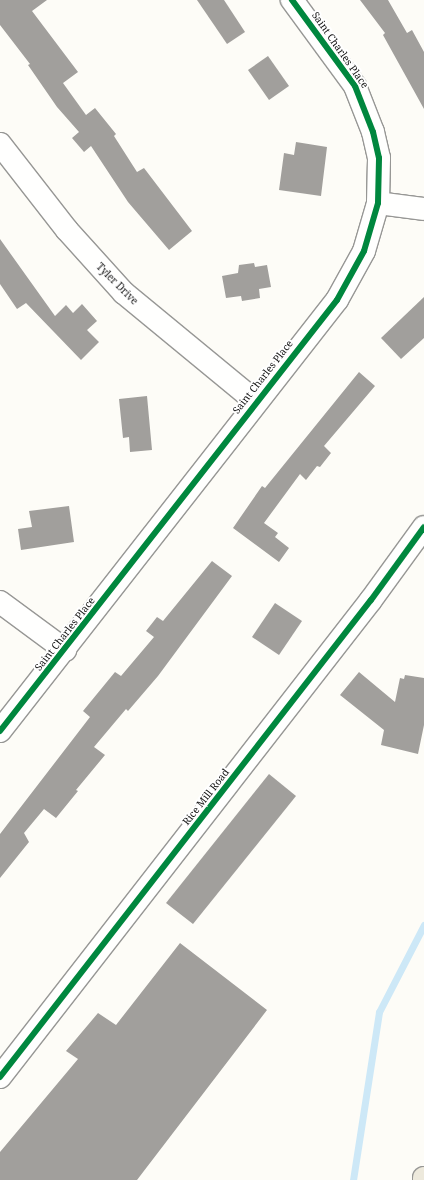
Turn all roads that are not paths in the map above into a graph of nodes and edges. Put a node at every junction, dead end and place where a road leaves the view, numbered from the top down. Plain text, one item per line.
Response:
1 (292, 0) edge
2 (0, 144) edge
3 (378, 203) junction
4 (424, 209) edge
5 (256, 402) junction
6 (424, 527) edge
7 (0, 602) edge
8 (65, 650) junction
9 (0, 732) edge
10 (0, 1077) edge

1 - 3 street, Saint Charles Place
2 - 5 street, Tyler Drive
3 - 4 street
3 - 5 street, Saint Charles Place
5 - 8 street, Saint Charles Place
6 - 10 street, Rice Mill Road
7 - 8 street
8 - 9 street, Saint Charles Place

